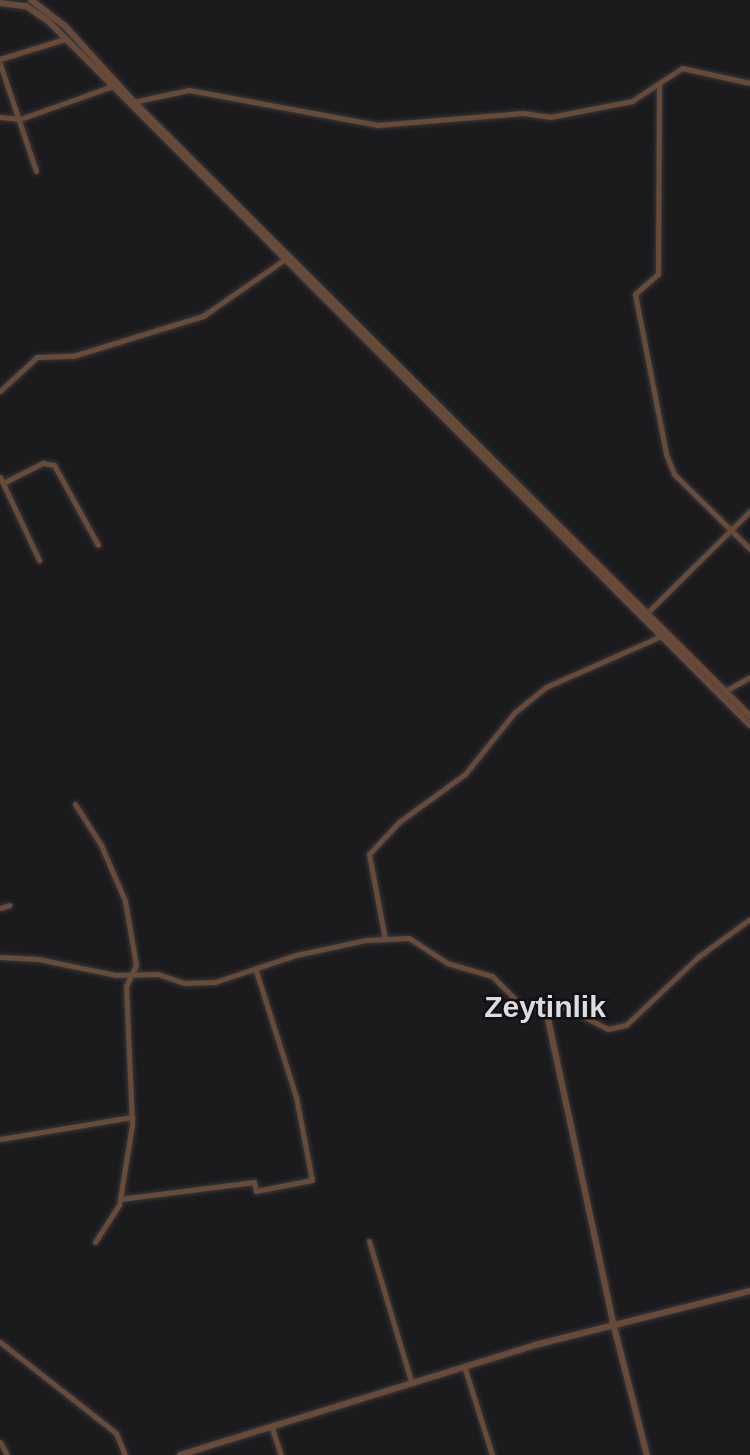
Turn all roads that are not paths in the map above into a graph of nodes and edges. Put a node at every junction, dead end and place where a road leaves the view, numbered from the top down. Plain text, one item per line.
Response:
1 (32, 0) edge
2 (0, 3) edge
3 (65, 39) junction
4 (0, 59) edge
5 (0, 64) edge
6 (659, 83) junction
7 (750, 83) edge
8 (110, 87) junction
9 (130, 102) junction
10 (0, 117) edge
11 (20, 119) junction
12 (36, 171) dead end
13 (284, 260) junction
14 (0, 391) edge
15 (1, 480) edge
16 (750, 511) edge
17 (731, 531) junction
18 (98, 545) dead end
19 (750, 549) edge
20 (39, 560) dead end
21 (644, 615) junction
22 (660, 636) junction
23 (750, 677) edge
24 (725, 691) junction
25 (750, 716) edge
26 (750, 725) edge
27 (75, 804) dead end
28 (10, 905) dead end
29 (0, 908) edge
30 (750, 919) edge
31 (384, 939) junction
32 (0, 957) edge
33 (255, 968) junction
34 (128, 975) junction
35 (545, 1005) junction
36 (132, 1116) junction
37 (0, 1139) edge
38 (120, 1199) junction
39 (369, 1241) dead end
40 (95, 1242) dead end
41 (750, 1291) edge
42 (613, 1323) junction
43 (2, 1345) edge
44 (464, 1366) junction
45 (411, 1381) junction
46 (272, 1428) junction
47 (0, 1443) edge
48 (194, 1453) edge
49 (7, 1455) edge
50 (125, 1455) edge
51 (180, 1455) edge
52 (281, 1455) edge
53 (492, 1455) edge
54 (647, 1455) edge

1 - 9 street
2 - 3 street
3 - 4 street
3 - 8 street
5 - 11 street
6 - 7 street
6 - 9 street
6 - 17 street
8 - 9 street
8 - 11 street
9 - 13 street
9 - 21 street
10 - 11 street
11 - 12 street
13 - 14 street
13 - 21 street
15 - 18 street
15 - 20 street
16 - 17 street
17 - 19 street
17 - 21 street
21 - 22 street
21 - 24 street
22 - 26 street
22 - 31 street
23 - 24 street
24 - 25 street
27 - 34 street
28 - 29 street
30 - 35 street
31 - 33 street
31 - 35 street
32 - 34 street
33 - 34 street
33 - 38 street
34 - 36 street
35 - 42 street
36 - 37 street
36 - 38 street
38 - 40 street
39 - 45 street
41 - 42 street
42 - 44 street
42 - 54 street
43 - 50 street
44 - 45 street
44 - 53 street
45 - 46 street
46 - 48 street
46 - 52 street
47 - 49 street
48 - 51 street

